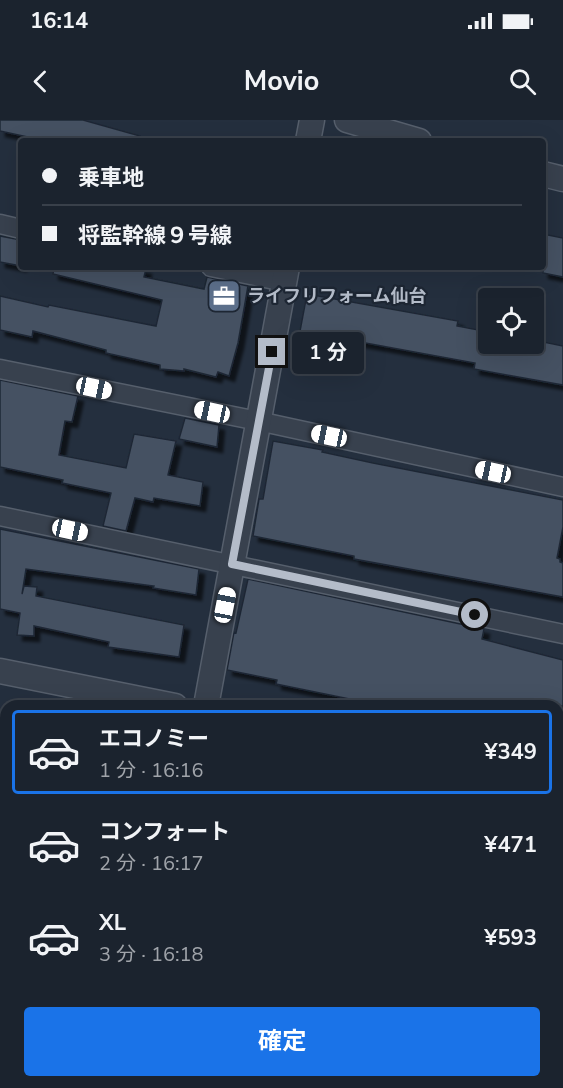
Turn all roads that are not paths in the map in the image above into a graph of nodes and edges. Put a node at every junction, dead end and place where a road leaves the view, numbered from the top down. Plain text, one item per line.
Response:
1 (312, 120) edge
2 (347, 120) edge
3 (309, 138) edge
4 (409, 138) edge
5 (546, 175) edge
6 (563, 179) edge
7 (0, 224) edge
8 (18, 227) edge
9 (243, 270) edge
10 (286, 274) edge
11 (0, 369) edge
12 (258, 421) junction
13 (563, 487) edge
14 (0, 516) edge
15 (232, 564) junction
16 (563, 634) edge
17 (0, 671) edge
18 (145, 700) edge
19 (207, 700) edge

1 - 3 street
2 - 4 street
5 - 6 street
7 - 8 street
9 - 10 street
10 - 12 street
11 - 12 street
12 - 13 street
12 - 15 street
14 - 15 street
15 - 16 street
15 - 19 street
17 - 18 street

